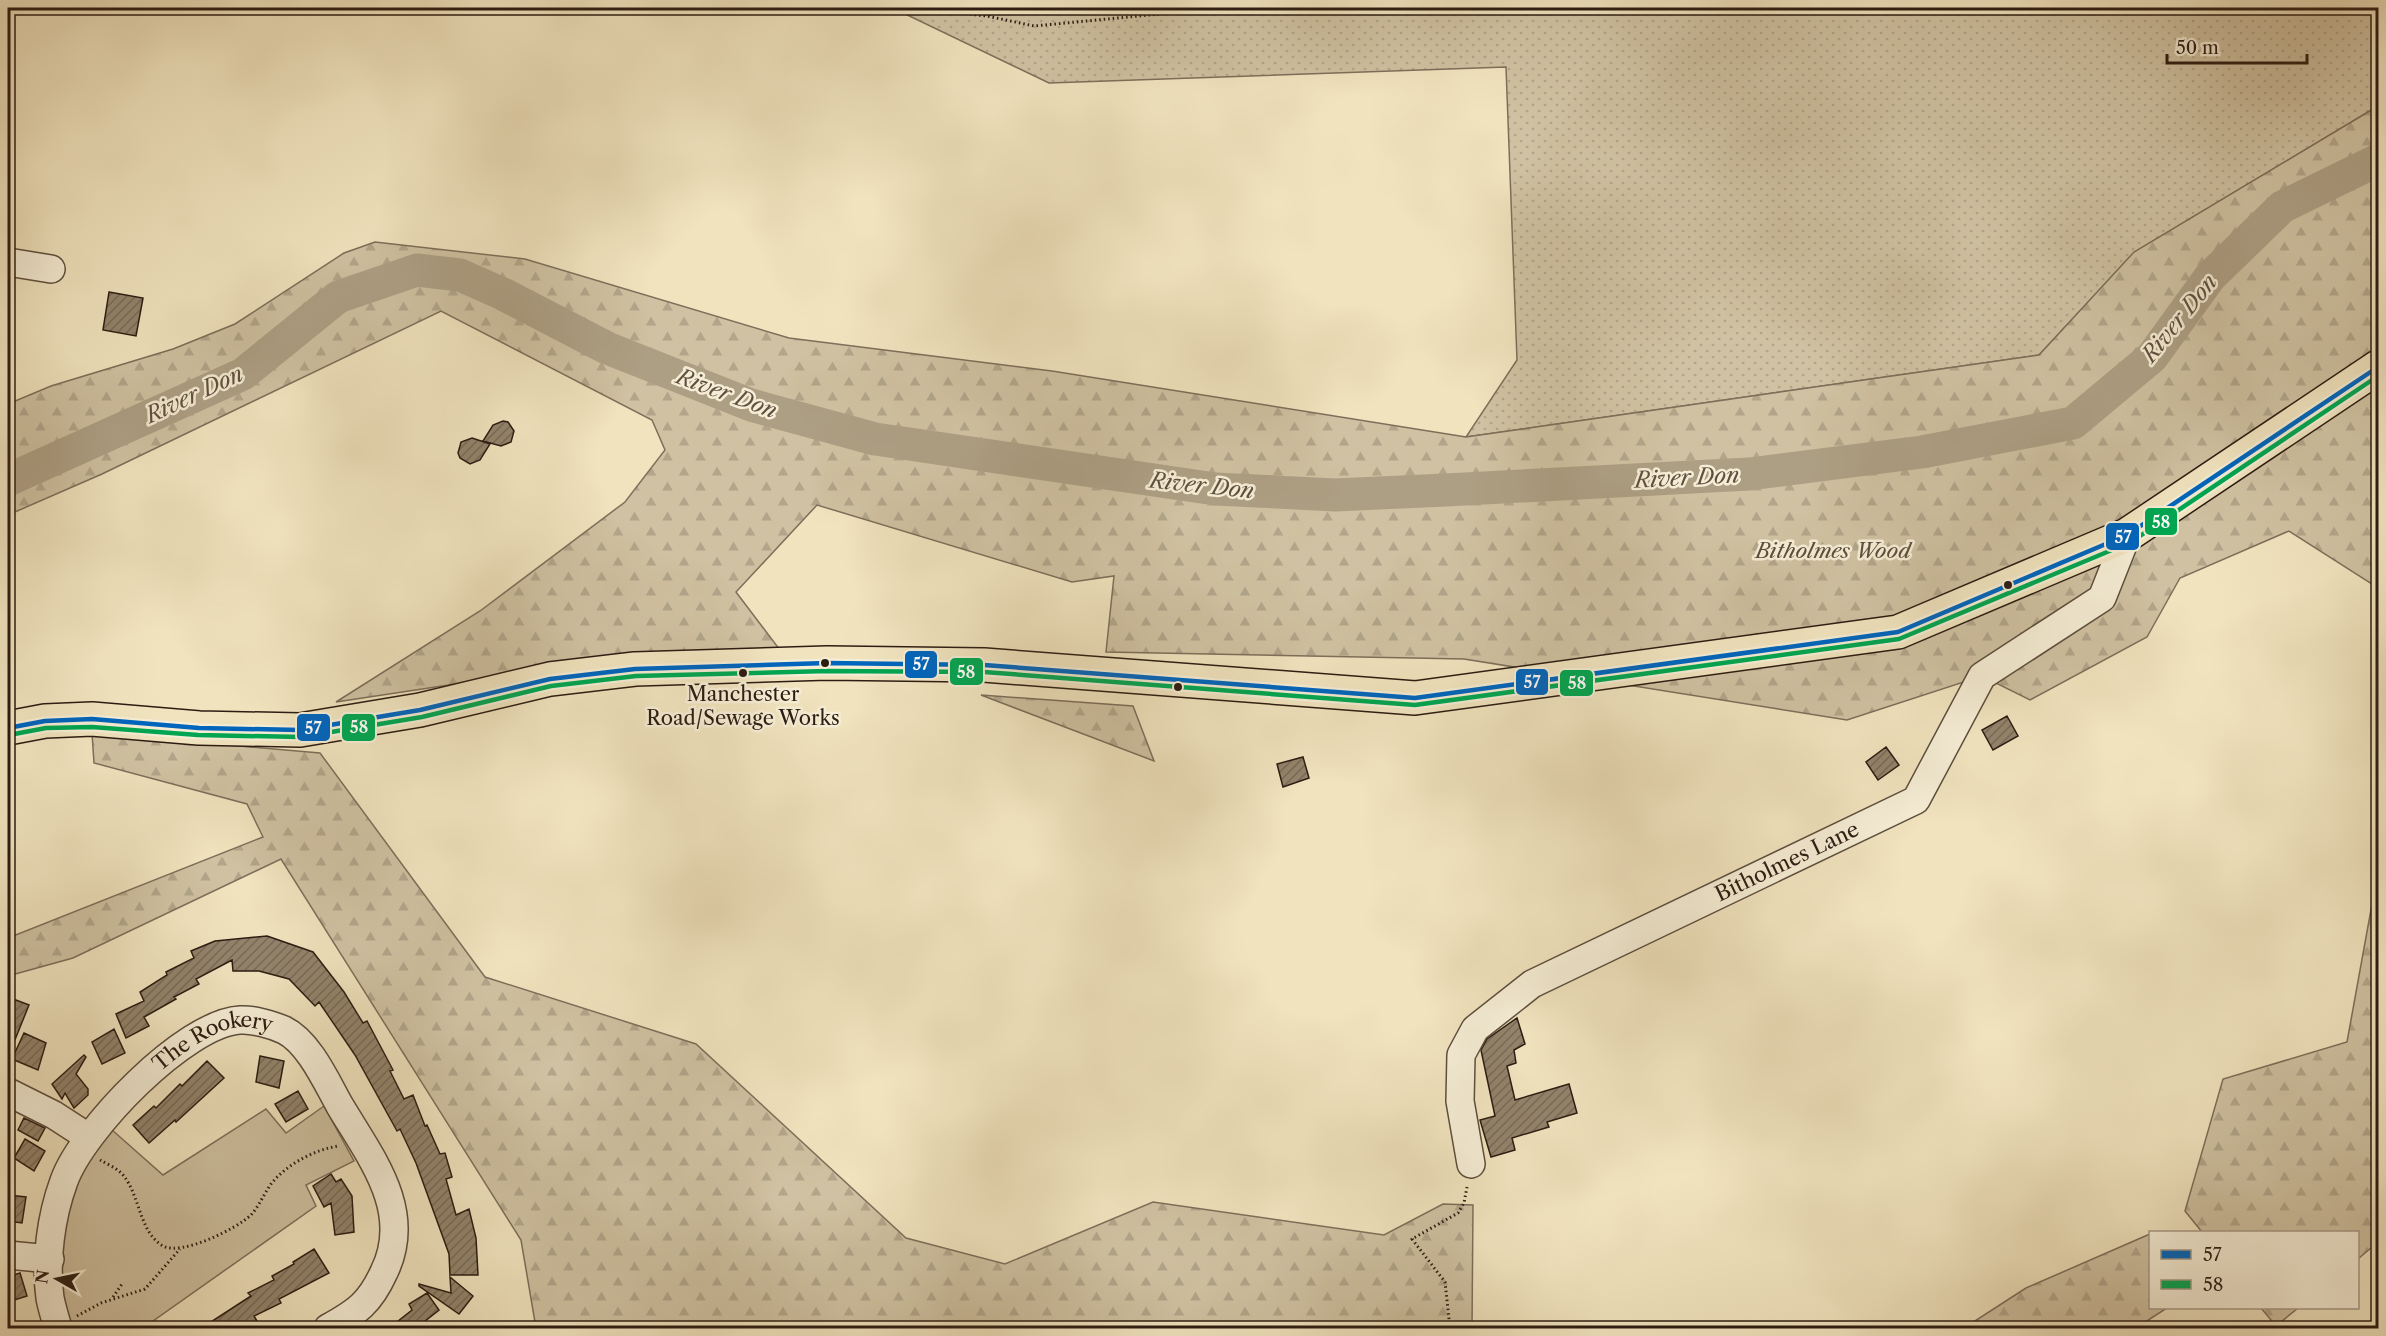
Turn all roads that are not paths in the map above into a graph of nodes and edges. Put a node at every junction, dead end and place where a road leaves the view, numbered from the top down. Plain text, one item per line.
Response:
1 (8, 262) edge
2 (51, 269) dead end
3 (2379, 367) edge
4 (2127, 535) junction
5 (8, 728) edge
6 (8, 1092) edge
7 (89, 1146) junction
8 (1471, 1164) road end
9 (8, 1255) edge
10 (50, 1259) junction
11 (67, 1322) edge
12 (328, 1329) edge

1 - 2 street
3 - 4 main road
4 - 5 main road
4 - 8 street, Bitholmes Lane
6 - 7 street
7 - 10 street, The Rookery
7 - 12 street, The Rookery
9 - 10 street
10 - 11 street, The Rookery

